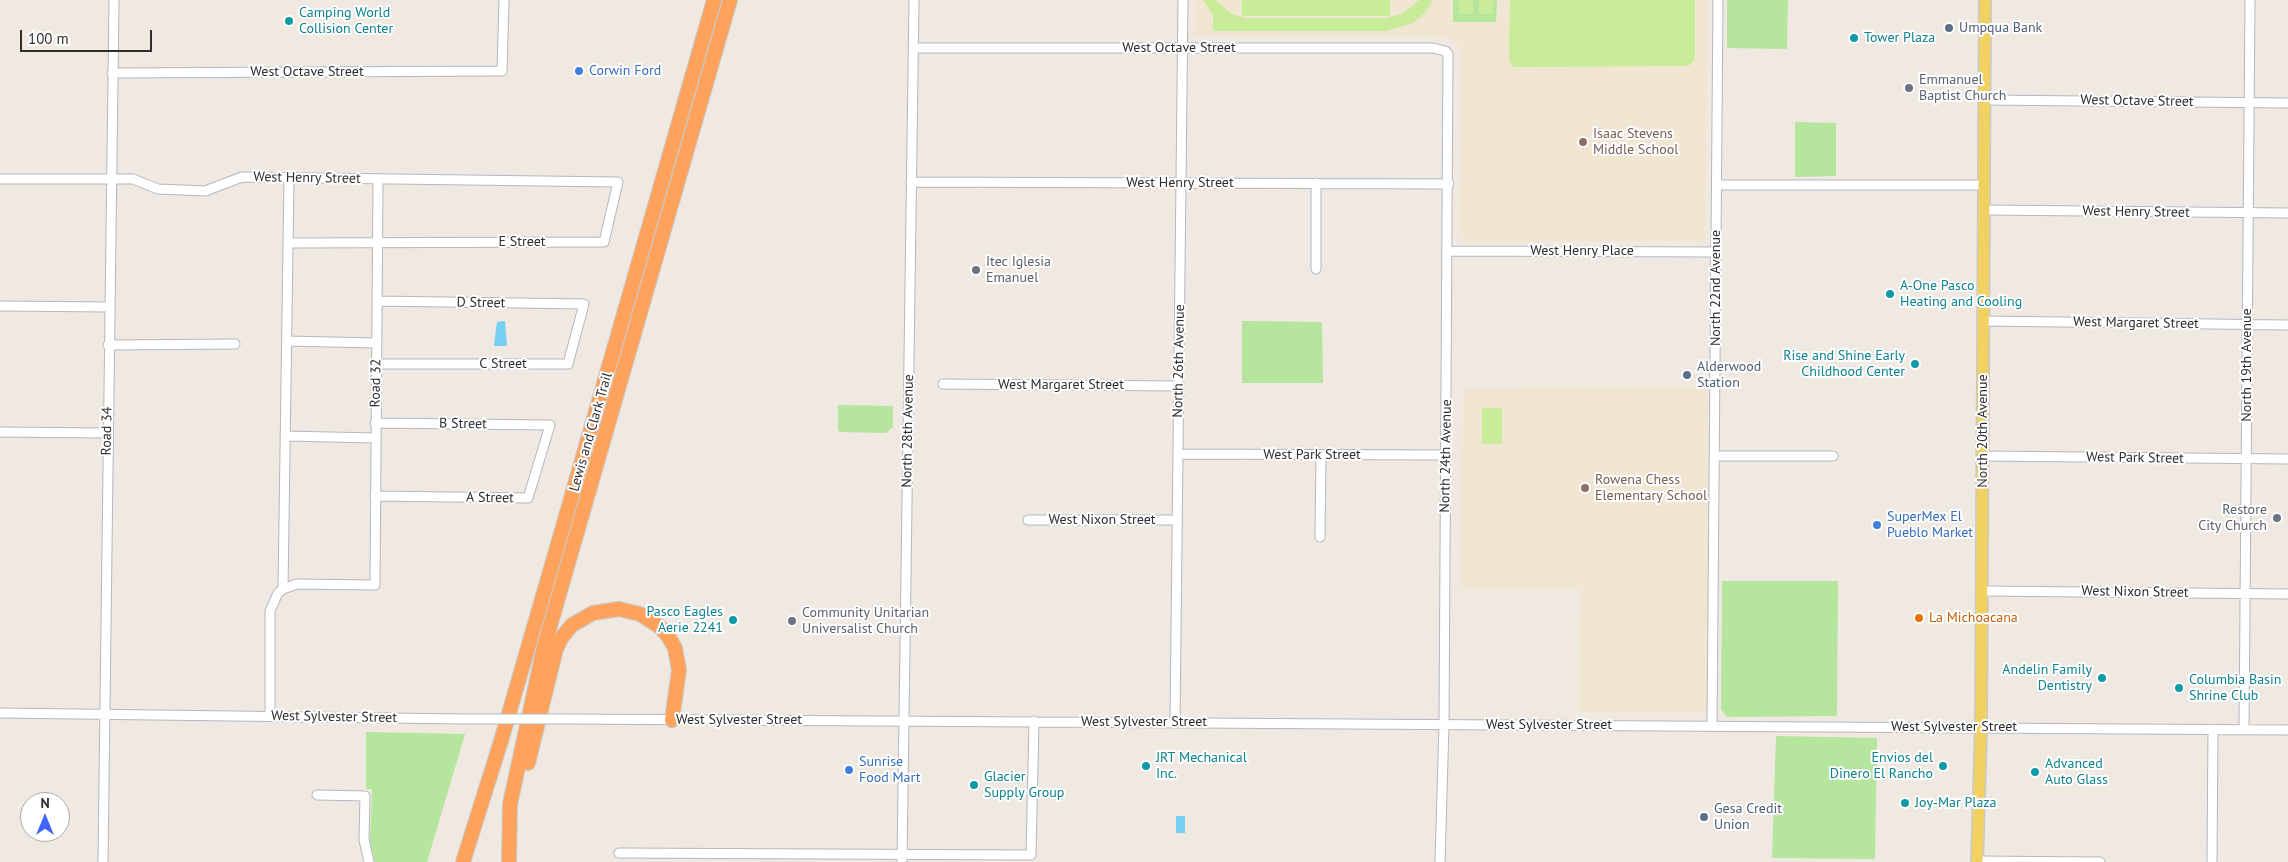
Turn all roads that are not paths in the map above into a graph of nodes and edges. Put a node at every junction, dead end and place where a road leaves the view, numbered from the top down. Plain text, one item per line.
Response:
1 (114, 0) edge
2 (504, 0) edge
3 (714, 0) edge
4 (730, 0) edge
5 (739, 0) edge
6 (914, 0) edge
7 (1183, 0) edge
8 (1718, 0) edge
9 (1985, 0) edge
10 (2250, 0) edge
11 (723, 24) junction
12 (913, 48) junction
13 (1183, 48) junction
14 (1445, 51) joint
15 (112, 72) junction
16 (1985, 100) junction
17 (2249, 102) junction
18 (2288, 103) edge
19 (289, 178) junction
20 (0, 179) edge
21 (110, 179) junction
22 (378, 180) junction
23 (618, 182) joint
24 (912, 182) junction
25 (1181, 183) junction
26 (1316, 183) junction
27 (1449, 184) junction
28 (1717, 185) junction
29 (1985, 185) junction
30 (1984, 210) junction
31 (2248, 213) junction
32 (2288, 213) edge
33 (288, 243) junction
34 (378, 243) junction
35 (1448, 251) junction
36 (1716, 252) junction
37 (1316, 269) dead end
38 (377, 302) junction
39 (584, 304) joint
40 (0, 306) edge
41 (109, 307) junction
42 (1984, 321) junction
43 (2247, 324) junction
44 (2288, 325) edge
45 (287, 341) junction
46 (376, 343) junction
47 (235, 344) dead end
48 (108, 345) junction
49 (376, 364) junction
50 (943, 384) dead end
51 (1179, 386) junction
52 (375, 423) junction
53 (550, 425) joint
54 (0, 432) edge
55 (107, 433) junction
56 (285, 436) junction
57 (375, 438) junction
58 (1178, 454) junction
59 (1321, 455) junction
60 (1446, 455) junction
61 (1714, 456) junction
62 (1833, 456) dead end
63 (1983, 456) junction
64 (2246, 459) junction
65 (2288, 459) edge
66 (375, 496) junction
67 (1028, 520) dead end
68 (1177, 520) junction
69 (1320, 537) dead end
70 (283, 589) junction
71 (1982, 591) junction
72 (2245, 593) junction
73 (2288, 594) edge
74 (0, 713) edge
75 (104, 714) junction
76 (270, 715) junction
77 (672, 720) junction
78 (906, 721) junction
79 (1034, 721) junction
80 (1175, 722) junction
81 (1444, 724) junction
82 (1712, 726) junction
83 (1981, 727) junction
84 (2213, 729) junction
85 (2244, 730) junction
86 (2288, 730) edge
87 (317, 795) dead end
88 (509, 844) junction
89 (619, 853) dead end
90 (902, 858) edge
91 (1977, 861) edge
92 (103, 862) edge
93 (369, 862) edge
94 (463, 862) edge
95 (509, 862) edge
96 (1440, 862) edge
97 (2100, 862) edge
98 (2212, 862) edge

1 - 15 street, Road 34
2 - 15 street, West Octave Street
3 - 94 highway, Lewis and Clark Trail
4 - 11 highway, Lewis and Clark Trail
5 - 11 highway
6 - 12 street, North 28th Avenue
7 - 13 street, North 26th Avenue
8 - 28 street, North 22nd Avenue
9 - 16 main road, North 20th Avenue
10 - 17 street, North 19th Avenue
11 - 88 highway, Lewis and Clark Trail
12 - 13 street, West Octave Street
12 - 24 street, North 28th Avenue
13 - 14 street, West Octave Street
13 - 25 street, North 26th Avenue
14 - 27 street, North 24th Avenue
15 - 21 street, Road 34
16 - 17 street, West Octave Street
16 - 29 main road, North 20th Avenue
17 - 18 street, West Octave Street
17 - 31 street, North 19th Avenue
19 - 21 street, West Henry Street
19 - 22 street, West Henry Street
19 - 33 street
20 - 21 street, West Henry Street
21 - 41 street, Road 34
22 - 23 street, West Henry Street
22 - 34 street, Road 32
23 - 34 street, E Street
24 - 25 street, West Henry Street
24 - 78 street, North 28th Avenue
25 - 26 street, West Henry Street
25 - 51 street, North 26th Avenue
26 - 27 street, West Henry Street
26 - 37 street
27 - 35 street, North 24th Avenue
28 - 29 street
28 - 36 street, North 22nd Avenue
29 - 30 main road, North 20th Avenue
30 - 31 street, West Henry Street
30 - 42 main road, North 20th Avenue
31 - 32 street, West Henry Street
31 - 43 street, North 19th Avenue
33 - 34 street
33 - 45 street
34 - 38 street, Road 32
35 - 36 street, West Henry Place
35 - 60 street, North 24th Avenue
36 - 61 street, North 22nd Avenue
38 - 39 street, D Street
38 - 46 street, Road 32
39 - 49 street, C Street
40 - 41 street
41 - 48 street, Road 34
42 - 43 street, West Margaret Street
42 - 63 main road, North 20th Avenue
43 - 44 street, West Margaret Street
43 - 64 street, North 19th Avenue
45 - 46 street
45 - 56 street
46 - 49 street, Road 32
47 - 48 street
48 - 55 street, Road 34
49 - 52 street, Road 32
50 - 51 street, West Margaret Street
51 - 58 street, North 26th Avenue
52 - 53 street, B Street
52 - 57 street, Road 32
53 - 66 street, A Street
54 - 55 street
55 - 75 street, Road 34
56 - 57 street
56 - 70 street
57 - 66 street, Road 32
58 - 59 street, West Park Street
58 - 68 street, North 26th Avenue
59 - 60 street, West Park Street
59 - 69 street
60 - 81 street, North 24th Avenue
61 - 62 street
61 - 82 street, North 22nd Avenue
63 - 64 street, West Park Street
63 - 71 main road, North 20th Avenue
64 - 65 street, West Park Street
64 - 72 street, North 19th Avenue
66 - 70 street, Road 32
67 - 68 street, West Nixon Street
68 - 80 street, North 26th Avenue
70 - 76 street
71 - 72 street, West Nixon Street
71 - 83 main road, North 20th Avenue
72 - 73 street, West Nixon Street
72 - 85 street, North 19th Avenue
74 - 75 street, West Sylvester Street
75 - 76 street, West Sylvester Street
75 - 92 street, Road 34
76 - 77 street, West Sylvester Street, bridge
77 - 78 street, West Sylvester Street
77 - 88 highway
78 - 79 street, West Sylvester Street
78 - 90 street, North 28th Avenue
79 - 80 street, West Sylvester Street
79 - 90 street
80 - 81 street, West Sylvester Street
81 - 82 street, West Sylvester Street
81 - 96 street, North 24th Avenue
82 - 83 street, West Sylvester Street
83 - 84 street, West Sylvester Street
83 - 91 main road, North 20th Avenue
84 - 85 street, West Sylvester Street
84 - 98 street
85 - 86 street, West Sylvester Street
87 - 93 street
88 - 95 highway, Lewis and Clark Trail
89 - 90 street
91 - 97 street

